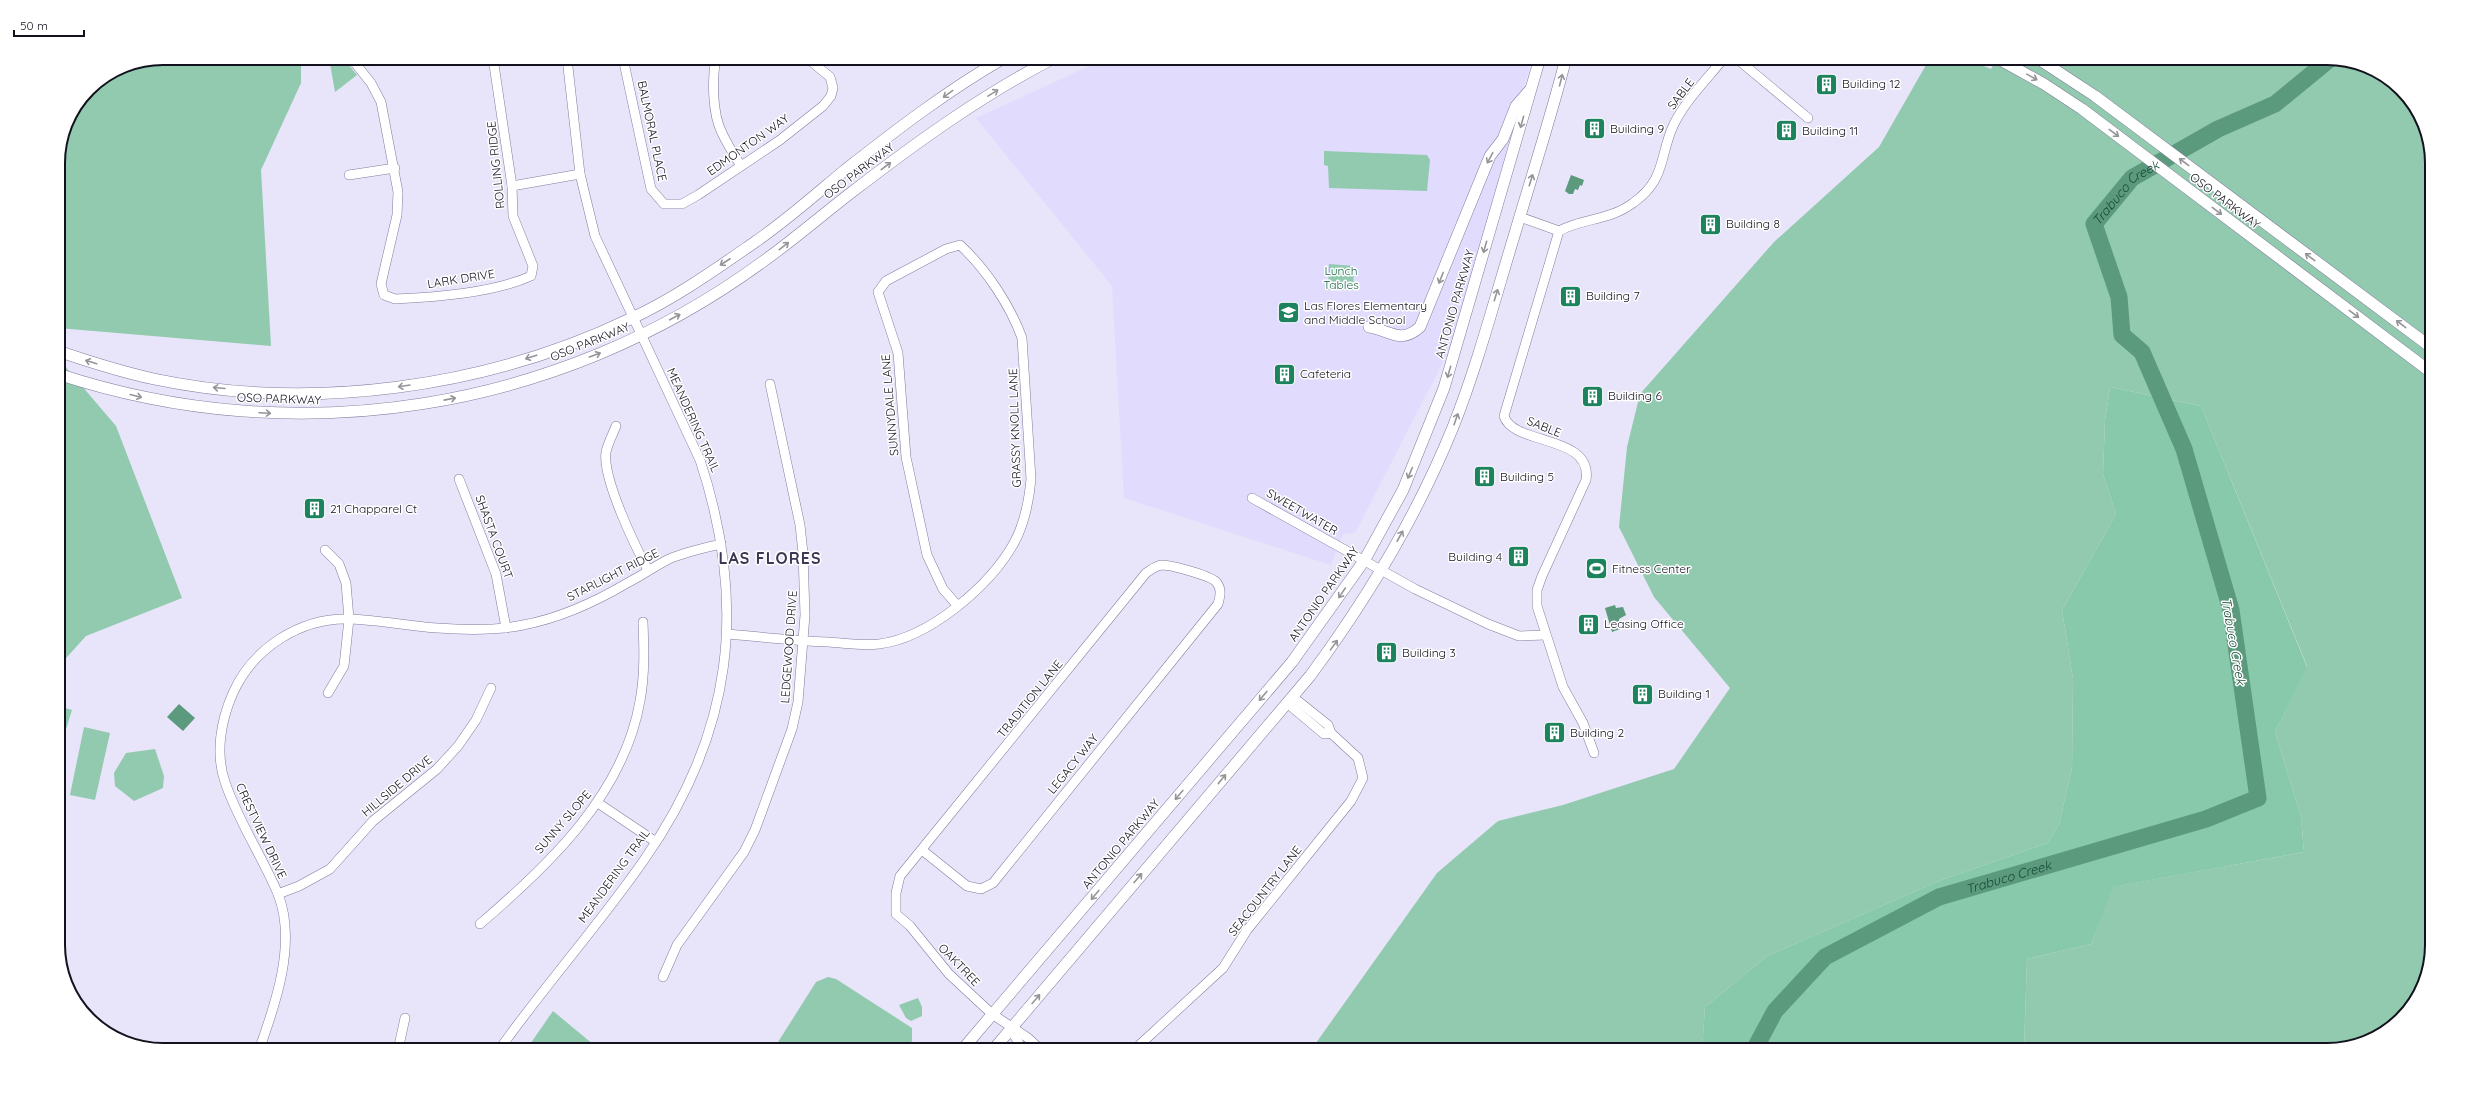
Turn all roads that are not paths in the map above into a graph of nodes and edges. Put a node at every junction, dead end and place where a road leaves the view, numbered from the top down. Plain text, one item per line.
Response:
1 (356, 65) edge
2 (494, 65) edge
3 (568, 65) edge
4 (625, 65) edge
5 (715, 65) edge
6 (815, 65) edge
7 (993, 65) edge
8 (1042, 65) edge
9 (1538, 65) edge
10 (1564, 65) edge
11 (1718, 65) edge
12 (1744, 65) edge
13 (2010, 65) edge
14 (2048, 65) edge
15 (1531, 90) junction
16 (1808, 118) dead end
17 (741, 166) junction
18 (395, 168) junction
19 (580, 174) junction
20 (349, 175) dead end
21 (512, 186) junction
22 (664, 204) joint
23 (1520, 217) junction
24 (1559, 230) junction
25 (960, 245) joint
26 (533, 266) joint
27 (632, 318) junction
28 (1369, 327) dead end
29 (641, 335) junction
30 (2425, 343) edge
31 (65, 353) edge
32 (2425, 368) edge
33 (65, 376) edge
34 (770, 384) dead end
35 (616, 426) dead end
36 (459, 479) dead end
37 (1252, 498) dead end
38 (722, 544) junction
39 (325, 550) dead end
40 (1364, 561) junction
41 (648, 570) junction
42 (1382, 570) junction
43 (1221, 592) joint
44 (957, 605) junction
45 (349, 619) junction
46 (643, 622) dead end
47 (506, 628) junction
48 (728, 634) junction
49 (1546, 635) junction
50 (804, 641) junction
51 (491, 688) dead end
52 (328, 693) dead end
53 (1290, 700) junction
54 (1594, 753) dead end
55 (598, 802) junction
56 (656, 842) junction
57 (922, 850) junction
58 (278, 894) junction
59 (896, 914) joint
60 (480, 924) dead end
61 (663, 976) dead end
62 (992, 1014) junction
63 (405, 1018) dead end
64 (1011, 1028) junction
65 (262, 1043) edge
66 (400, 1043) edge
67 (504, 1043) edge
68 (968, 1043) edge
69 (999, 1043) edge
70 (1019, 1043) edge
71 (1033, 1043) edge
72 (1142, 1043) edge

1 - 18 street
2 - 21 street, ROLLING RIDGE
3 - 19 street, MEANDERING TRAIL
4 - 22 street, BALMORAL PLACE
5 - 17 street
6 - 17 street, EDMONTON WAY
7 -> 27 main road, OSO PARKWAY
29 -> 8 main road, OSO PARKWAY
9 - 15 main road, ANTONIO PARKWAY
23 -> 10 main road
11 - 24 street, SABLE
12 - 16 street
13 -> 32 main road, OSO PARKWAY
30 -> 14 main road, OSO PARKWAY
15 -> 28 main road
15 -> 40 main road, ANTONIO PARKWAY
17 - 22 street, EDMONTON WAY
18 - 20 street
18 - 26 street, LARK DRIVE
19 - 21 street
19 - 27 street, MEANDERING TRAIL
21 - 26 street, ROLLING RIDGE
23 - 24 street
42 -> 23 main road
24 - 49 street, SABLE
25 - 44 street, GRASSY KNOLL LANE
25 - 44 street, SUNNYDALE LANE
27 - 29 street, MEANDERING TRAIL
27 -> 31 main road, OSO PARKWAY
33 -> 29 main road, OSO PARKWAY
29 - 38 street, MEANDERING TRAIL
34 - 50 street, LEDGEWOOD DRIVE
35 - 41 street
36 - 47 street, SHASTA COURT
37 - 40 street, SWEETWATER
38 - 41 street, STARLIGHT RIDGE
38 - 48 street, MEANDERING TRAIL
39 - 45 street
40 - 42 street, SWEETWATER
40 -> 62 main road, ANTONIO PARKWAY
41 - 47 street, STARLIGHT RIDGE
42 - 49 street
53 -> 42 main road
43 - 57 street, TRADITION LANE
43 - 57 street, LEGACY WAY
44 - 50 street, GRASSY KNOLL LANE
45 - 47 street, STARLIGHT RIDGE
45 - 52 street
45 - 58 street, CRESTVIEW DRIVE
46 - 55 street, SUNNY SLOPE
48 - 50 street, GRASSY KNOLL LANE
48 - 56 street, MEANDERING TRAIL
49 - 54 street, SABLE
50 - 61 street, LEDGEWOOD DRIVE
51 - 58 street, HILLSIDE DRIVE
64 -> 53 main road
53 - 72 street, SEACOUNTRY LANE
55 - 56 street
55 - 60 street, SUNNY SLOPE
56 - 67 street, MEANDERING TRAIL
57 - 59 street, TRADITION LANE
58 - 65 street, CRESTVIEW DRIVE
59 - 62 street, OAKTREE
62 - 64 street, OAKTREE
62 - 68 main road, ANTONIO PARKWAY
63 - 66 street
64 - 69 main road
64 - 70 street
64 - 71 street

